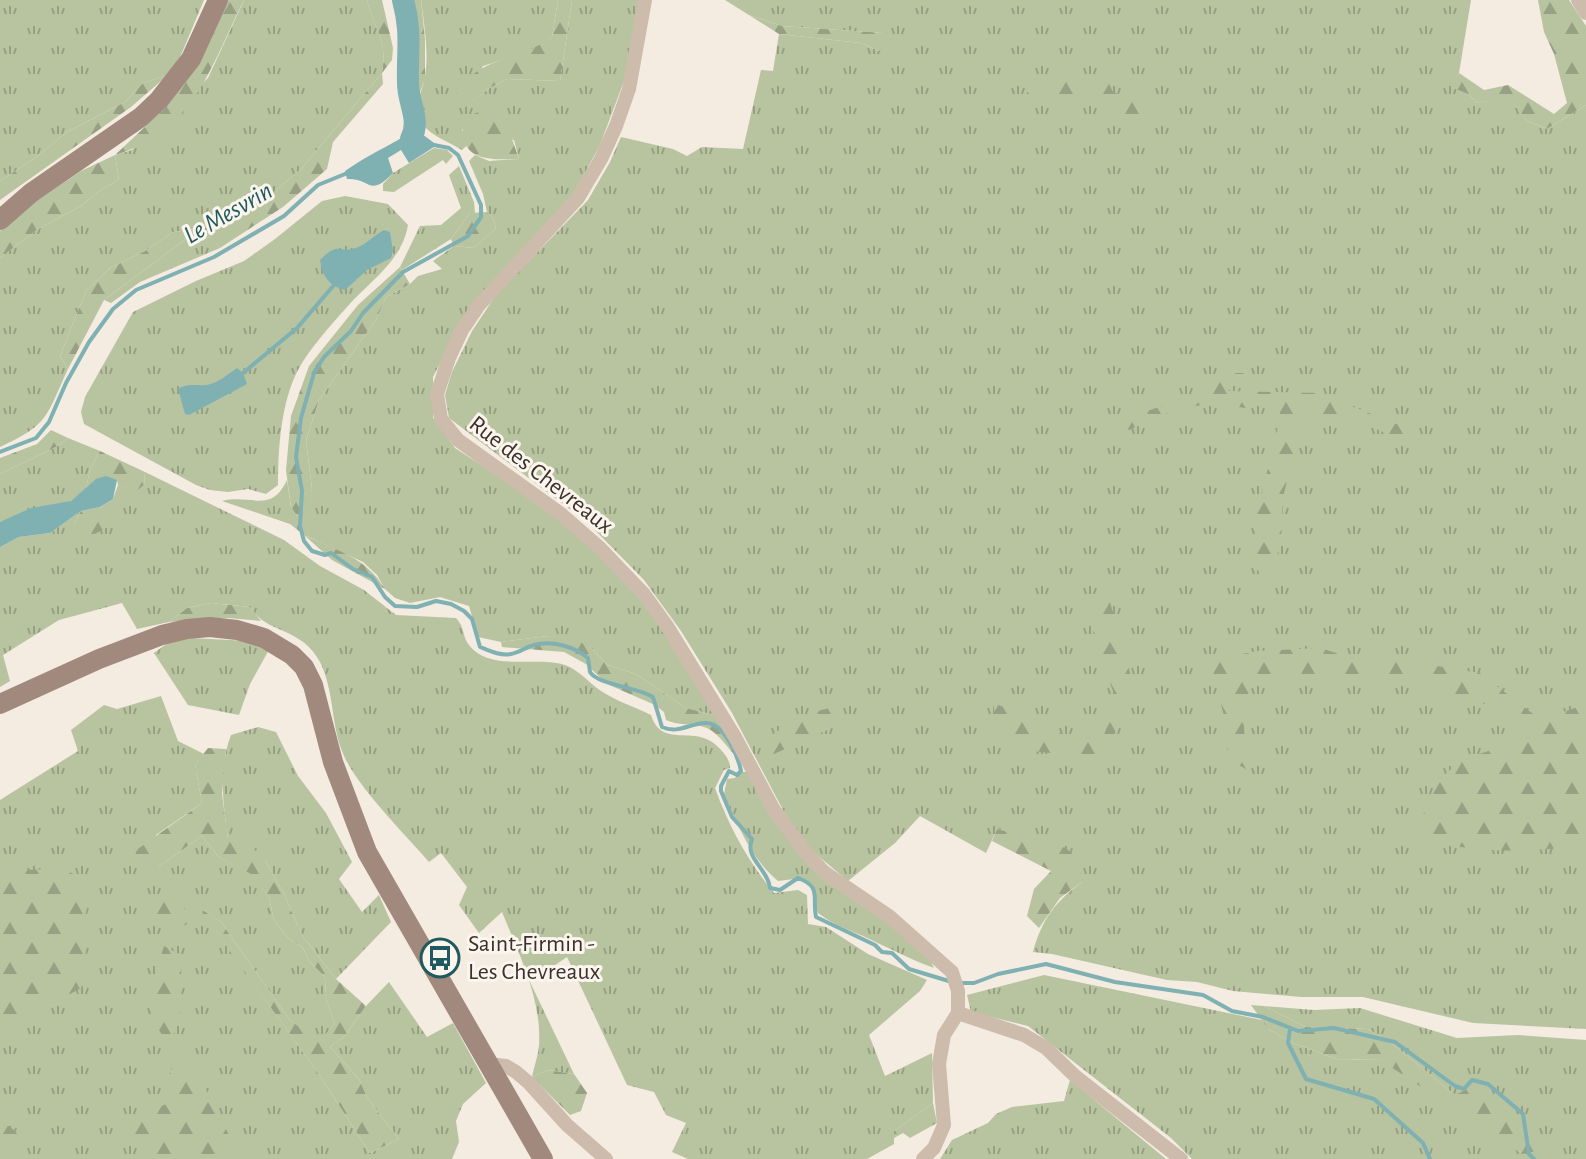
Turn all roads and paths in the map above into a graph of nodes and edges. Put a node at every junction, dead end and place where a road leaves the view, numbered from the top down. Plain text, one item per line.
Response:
1 (218, 0) edge
2 (645, 0) edge
3 (1578, 0) edge
4 (1586, 13) edge
5 (0, 220) edge
6 (0, 704) edge
7 (958, 1013) junction
8 (488, 1064) junction
9 (543, 1159) edge
10 (606, 1159) edge
11 (923, 1159) edge
12 (1181, 1159) edge

1 - 5 main road
2 - 7 street, Rue des Chevreaux
3 - 4 street
6 - 8 main road
7 - 11 street
7 - 12 street
8 - 9 main road
8 - 10 street

